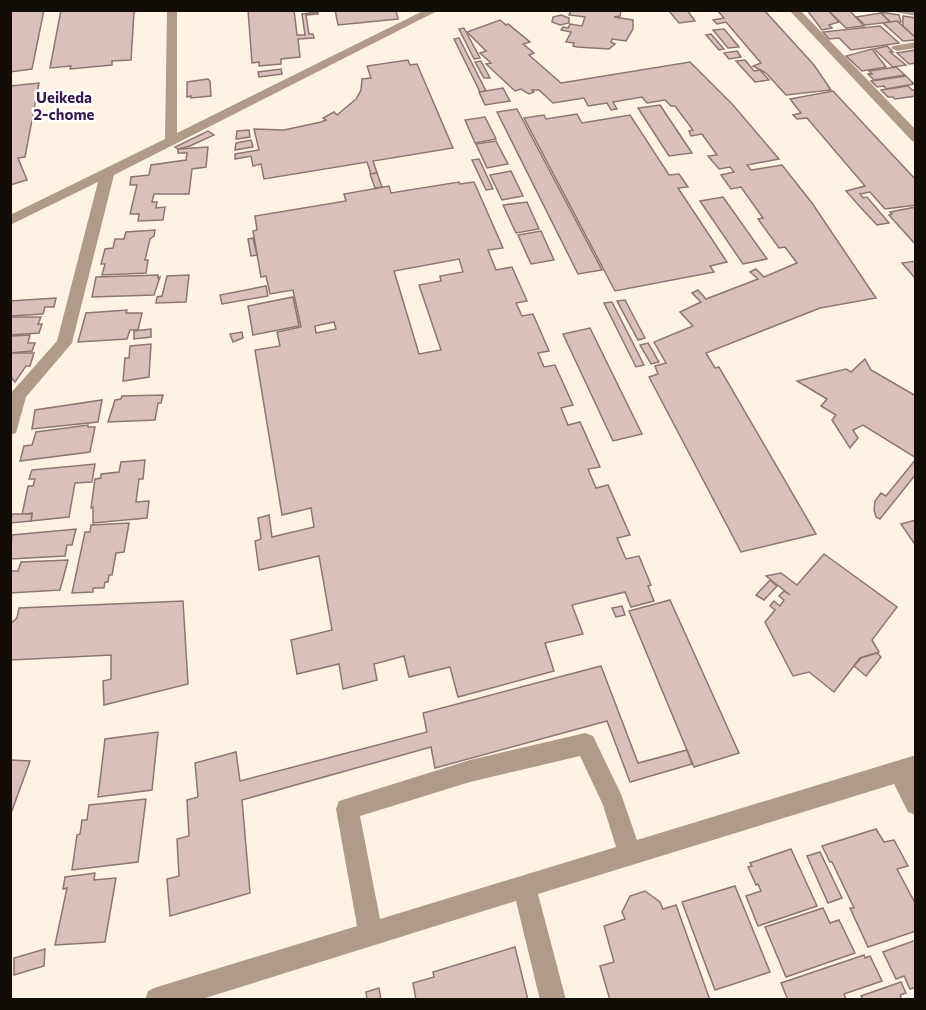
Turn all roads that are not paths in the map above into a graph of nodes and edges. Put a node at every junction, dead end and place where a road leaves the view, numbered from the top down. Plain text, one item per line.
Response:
1 (172, 10) edge
2 (434, 10) edge
3 (794, 10) edge
4 (900, 10) edge
5 (915, 13) edge
6 (915, 45) edge
7 (897, 48) dead end
8 (915, 138) edge
9 (171, 140) junction
10 (108, 171) junction
11 (10, 221) edge
12 (10, 428) edge
13 (907, 768) edge
14 (915, 804) edge
15 (630, 853) junction
16 (524, 886) junction
17 (370, 933) junction
18 (170, 997) edge
19 (553, 999) edge

1 - 9 street
2 - 9 street
3 - 8 street
4 - 5 street
6 - 7 street
9 - 10 street
10 - 11 street
10 - 12 street
13 - 14 street
13 - 15 street
15 - 16 street
15 - 17 street
16 - 17 street
16 - 19 street
17 - 18 street

